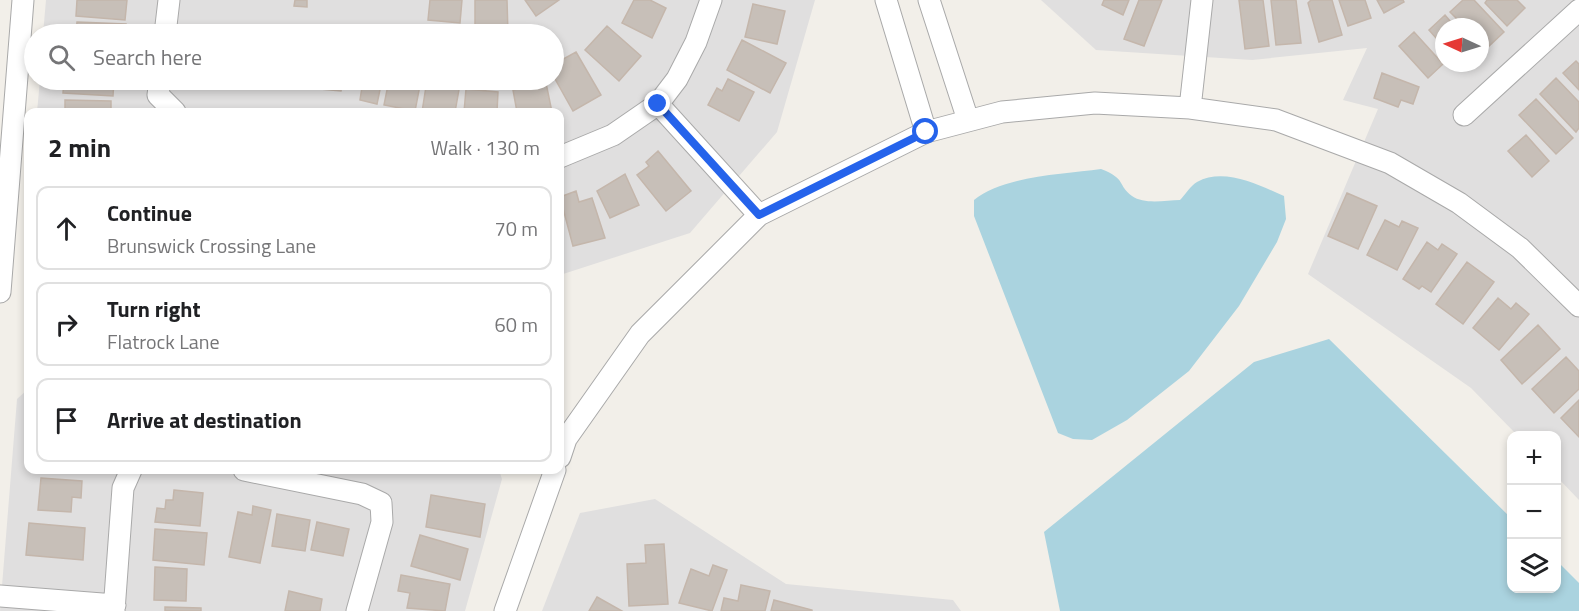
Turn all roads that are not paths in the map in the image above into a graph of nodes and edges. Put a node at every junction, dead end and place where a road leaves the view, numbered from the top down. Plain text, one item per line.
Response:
1 (23, 0) edge
2 (169, 0) edge
3 (711, 0) edge
4 (886, 0) edge
5 (929, 0) edge
6 (1202, 0) edge
7 (1579, 10) edge
8 (166, 24) edge
9 (161, 90) edge
10 (658, 104) junction
11 (172, 108) edge
12 (1190, 108) junction
13 (1464, 115) dead end
14 (968, 120) junction
15 (926, 132) junction
16 (564, 155) edge
17 (759, 215) junction
18 (0, 292) edge
19 (1579, 306) edge
20 (564, 445) edge
21 (128, 474) edge
22 (264, 474) edge
23 (554, 474) edge
24 (0, 596) edge
25 (114, 608) edge
26 (357, 611) edge
27 (505, 611) edge

1 - 18 street
2 - 8 street
3 - 10 street
4 - 15 street
5 - 14 street
6 - 12 street
7 - 13 street
9 - 11 street
10 - 16 street
10 - 17 street
12 - 14 street
12 - 19 street
14 - 15 street
15 - 17 street
17 - 20 street
21 - 25 street
22 - 26 street
23 - 27 street
24 - 25 street

